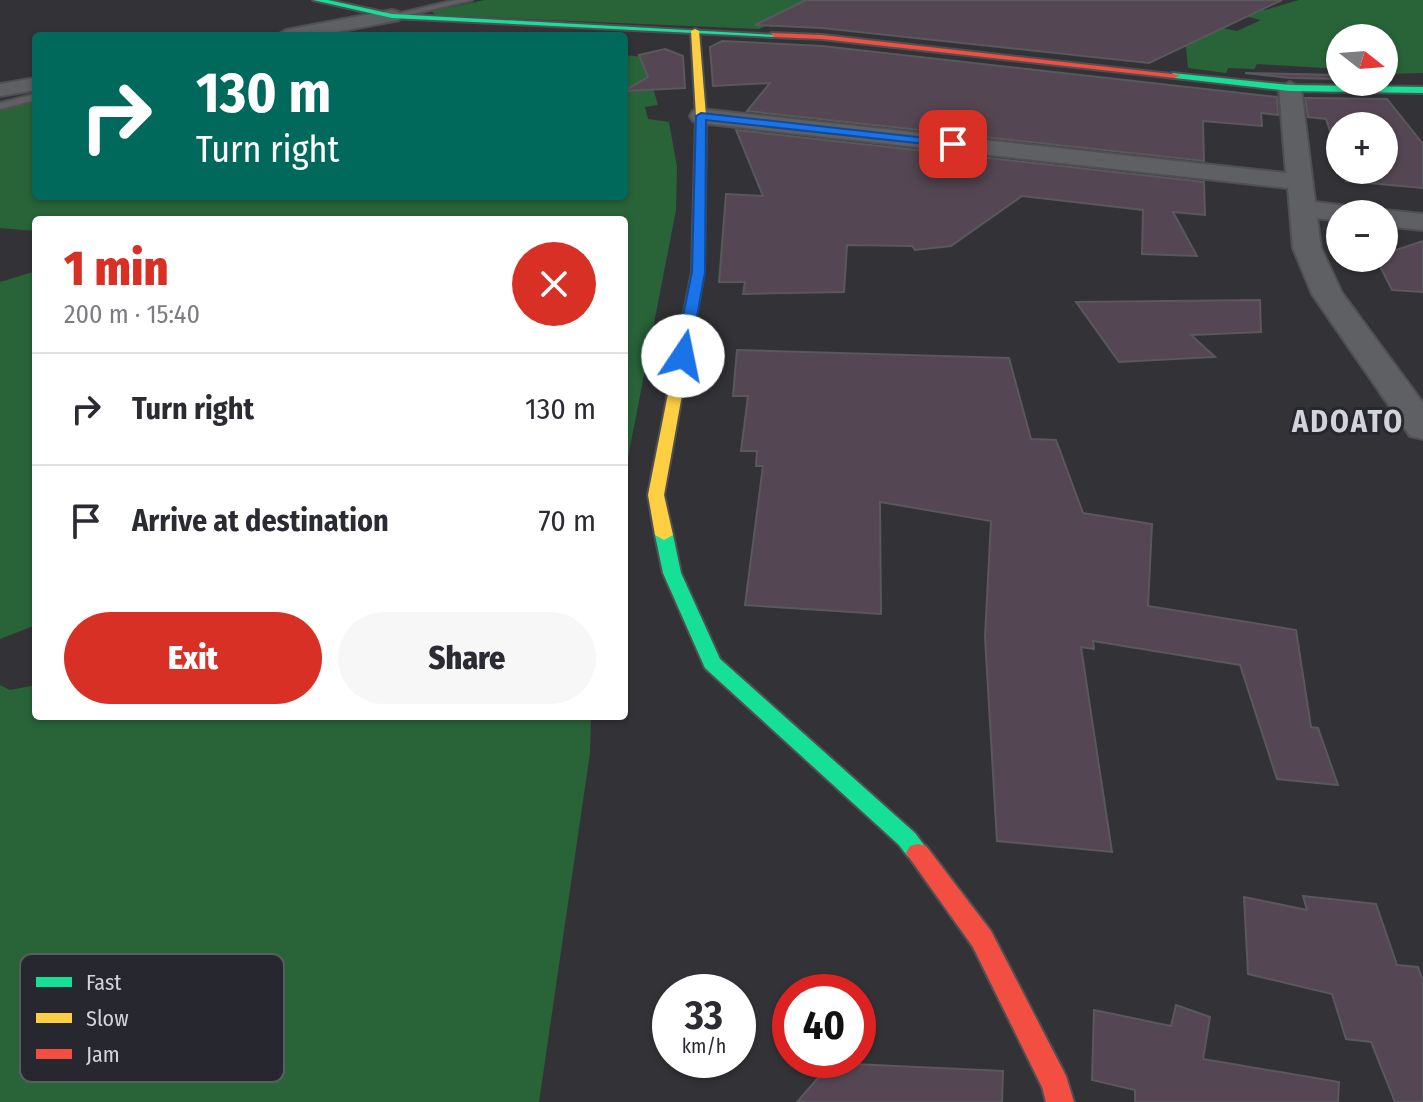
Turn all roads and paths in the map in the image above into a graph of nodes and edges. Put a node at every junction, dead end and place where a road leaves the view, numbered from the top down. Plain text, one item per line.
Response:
1 (317, 0) edge
2 (468, 0) edge
3 (392, 16) junction
4 (695, 31) junction
5 (307, 32) edge
6 (32, 85) edge
7 (1290, 88) junction
8 (0, 90) edge
9 (1423, 90) edge
10 (32, 98) edge
11 (0, 106) edge
12 (701, 116) junction
13 (1300, 195) junction
14 (1326, 204) edge
15 (1398, 219) edge
16 (1423, 222) edge
17 (1423, 428) edge
18 (1060, 1102) edge

1 - 3 street
2 - 3 lane
3 - 4 street
3 - 5 street
4 - 7 street
4 - 12 street
6 - 8 street
7 - 9 street
7 - 13 street
10 - 11 lane
12 - 13 street
12 - 18 street
13 - 14 street
13 - 17 street
15 - 16 street

